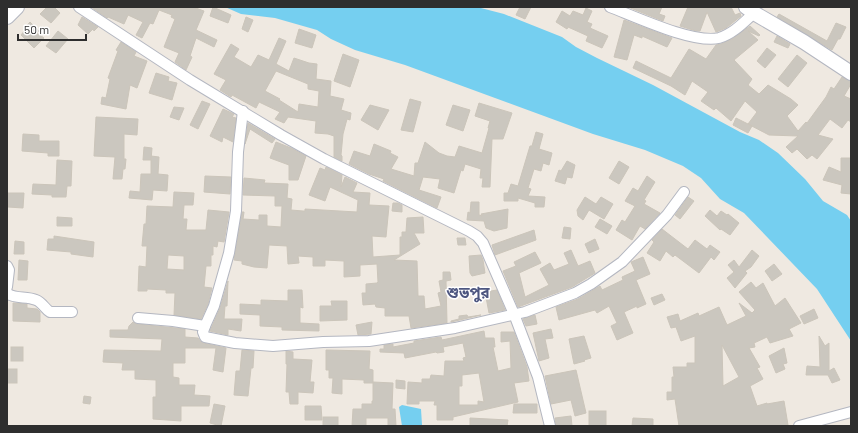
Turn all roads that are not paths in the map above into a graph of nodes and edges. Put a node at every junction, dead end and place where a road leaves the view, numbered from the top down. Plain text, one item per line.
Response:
1 (17, 7) edge
2 (79, 7) edge
3 (610, 7) edge
4 (750, 10) edge
5 (7, 17) edge
6 (848, 66) edge
7 (244, 111) junction
8 (684, 192) dead end
9 (7, 266) edge
10 (7, 287) edge
11 (7, 292) edge
12 (72, 312) dead end
13 (514, 314) junction
14 (138, 318) dead end
15 (205, 326) junction
16 (851, 412) edge
17 (550, 426) edge
18 (799, 426) edge

1 - 5 street
2 - 7 street
3 - 4 street
4 - 6 street
7 - 13 street
7 - 15 street
8 - 13 street
9 - 10 street
11 - 12 street
13 - 15 street
13 - 17 street
14 - 15 street
16 - 18 street

